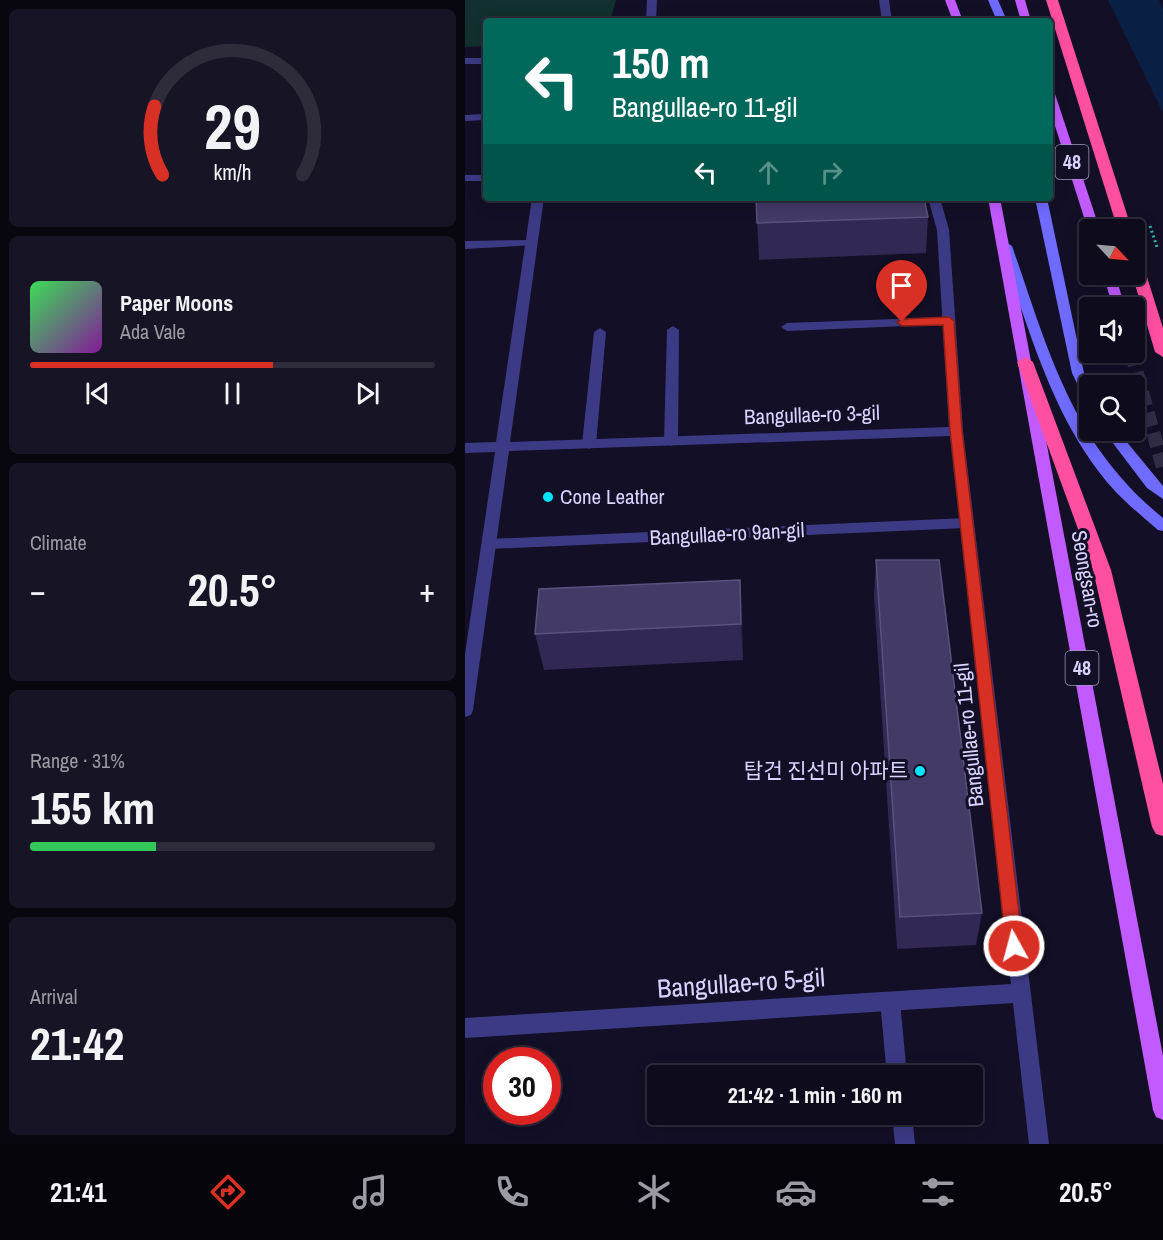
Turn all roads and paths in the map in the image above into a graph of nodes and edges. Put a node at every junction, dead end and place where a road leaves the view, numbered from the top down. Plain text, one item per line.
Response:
1 (652, 0) edge
2 (883, 0) edge
3 (950, 0) edge
4 (993, 0) edge
5 (1020, 0) edge
6 (1052, 0) edge
7 (651, 18) edge
8 (886, 18) edge
9 (957, 18) edge
10 (1001, 18) edge
11 (1025, 18) edge
12 (465, 61) edge
13 (483, 61) edge
14 (1053, 103) edge
15 (483, 117) edge
16 (465, 118) edge
17 (465, 178) edge
18 (483, 178) edge
19 (537, 201) edge
20 (935, 201) edge
21 (995, 201) edge
22 (1042, 201) edge
23 (1090, 219) edge
24 (1122, 219) edge
25 (999, 227) junction
26 (531, 243) junction
27 (465, 245) edge
28 (1142, 285) edge
29 (949, 321) junction
30 (787, 327) dead end
31 (673, 330) dead end
32 (600, 332) dead end
33 (1163, 352) edge
34 (1025, 362) junction
35 (1080, 375) edge
36 (956, 430) junction
37 (671, 441) junction
38 (1118, 441) edge
39 (589, 444) junction
40 (502, 447) junction
41 (465, 448) edge
42 (1163, 494) edge
43 (966, 523) junction
44 (1163, 526) edge
45 (489, 544) junction
46 (465, 710) edge
47 (1163, 827) edge
48 (1019, 993) junction
49 (890, 1001) junction
50 (465, 1028) edge
51 (896, 1065) edge
52 (1163, 1110) edge
53 (902, 1125) edge
54 (905, 1144) edge
55 (1039, 1144) edge

1 - 7 street
2 - 8 street
3 - 9 main road
4 - 10 main road
5 - 11 main road
6 - 24 highway
12 - 13 street
14 - 23 main road, 48
15 - 16 street
17 - 18 street
19 - 26 street
20 - 29 street, Bangullae-ro 11-gil
21 - 25 main road, Seongsan-ro / 48
22 - 35 main road
25 - 34 main road, Seongsan-ro / 48
25 - 44 main road
26 - 27 street
26 - 40 street
28 - 33 highway
29 - 30 street
29 - 36 street, Bangullae-ro 11-gil
31 - 37 street
32 - 39 street
34 - 47 highway
34 - 52 main road, Seongsan-ro / 48
36 - 37 street, Bangullae-ro 3-gil
36 - 43 street, Bangullae-ro 11-gil
37 - 39 street, Bangullae-ro 3-gil
38 - 42 main road
39 - 40 street, Bangullae-ro 3-gil
40 - 41 street, Bangullae-ro 3-gil
40 - 45 street
43 - 45 street, Bangullae-ro 9an-gil
43 - 48 street, Bangullae-ro 11-gil
45 - 46 street
48 - 49 street, Bangullae-ro 5-gil
48 - 55 street, Bangullae-ro 11-gil
49 - 50 street, Bangullae-ro 5-gil
49 - 51 street
53 - 54 street

